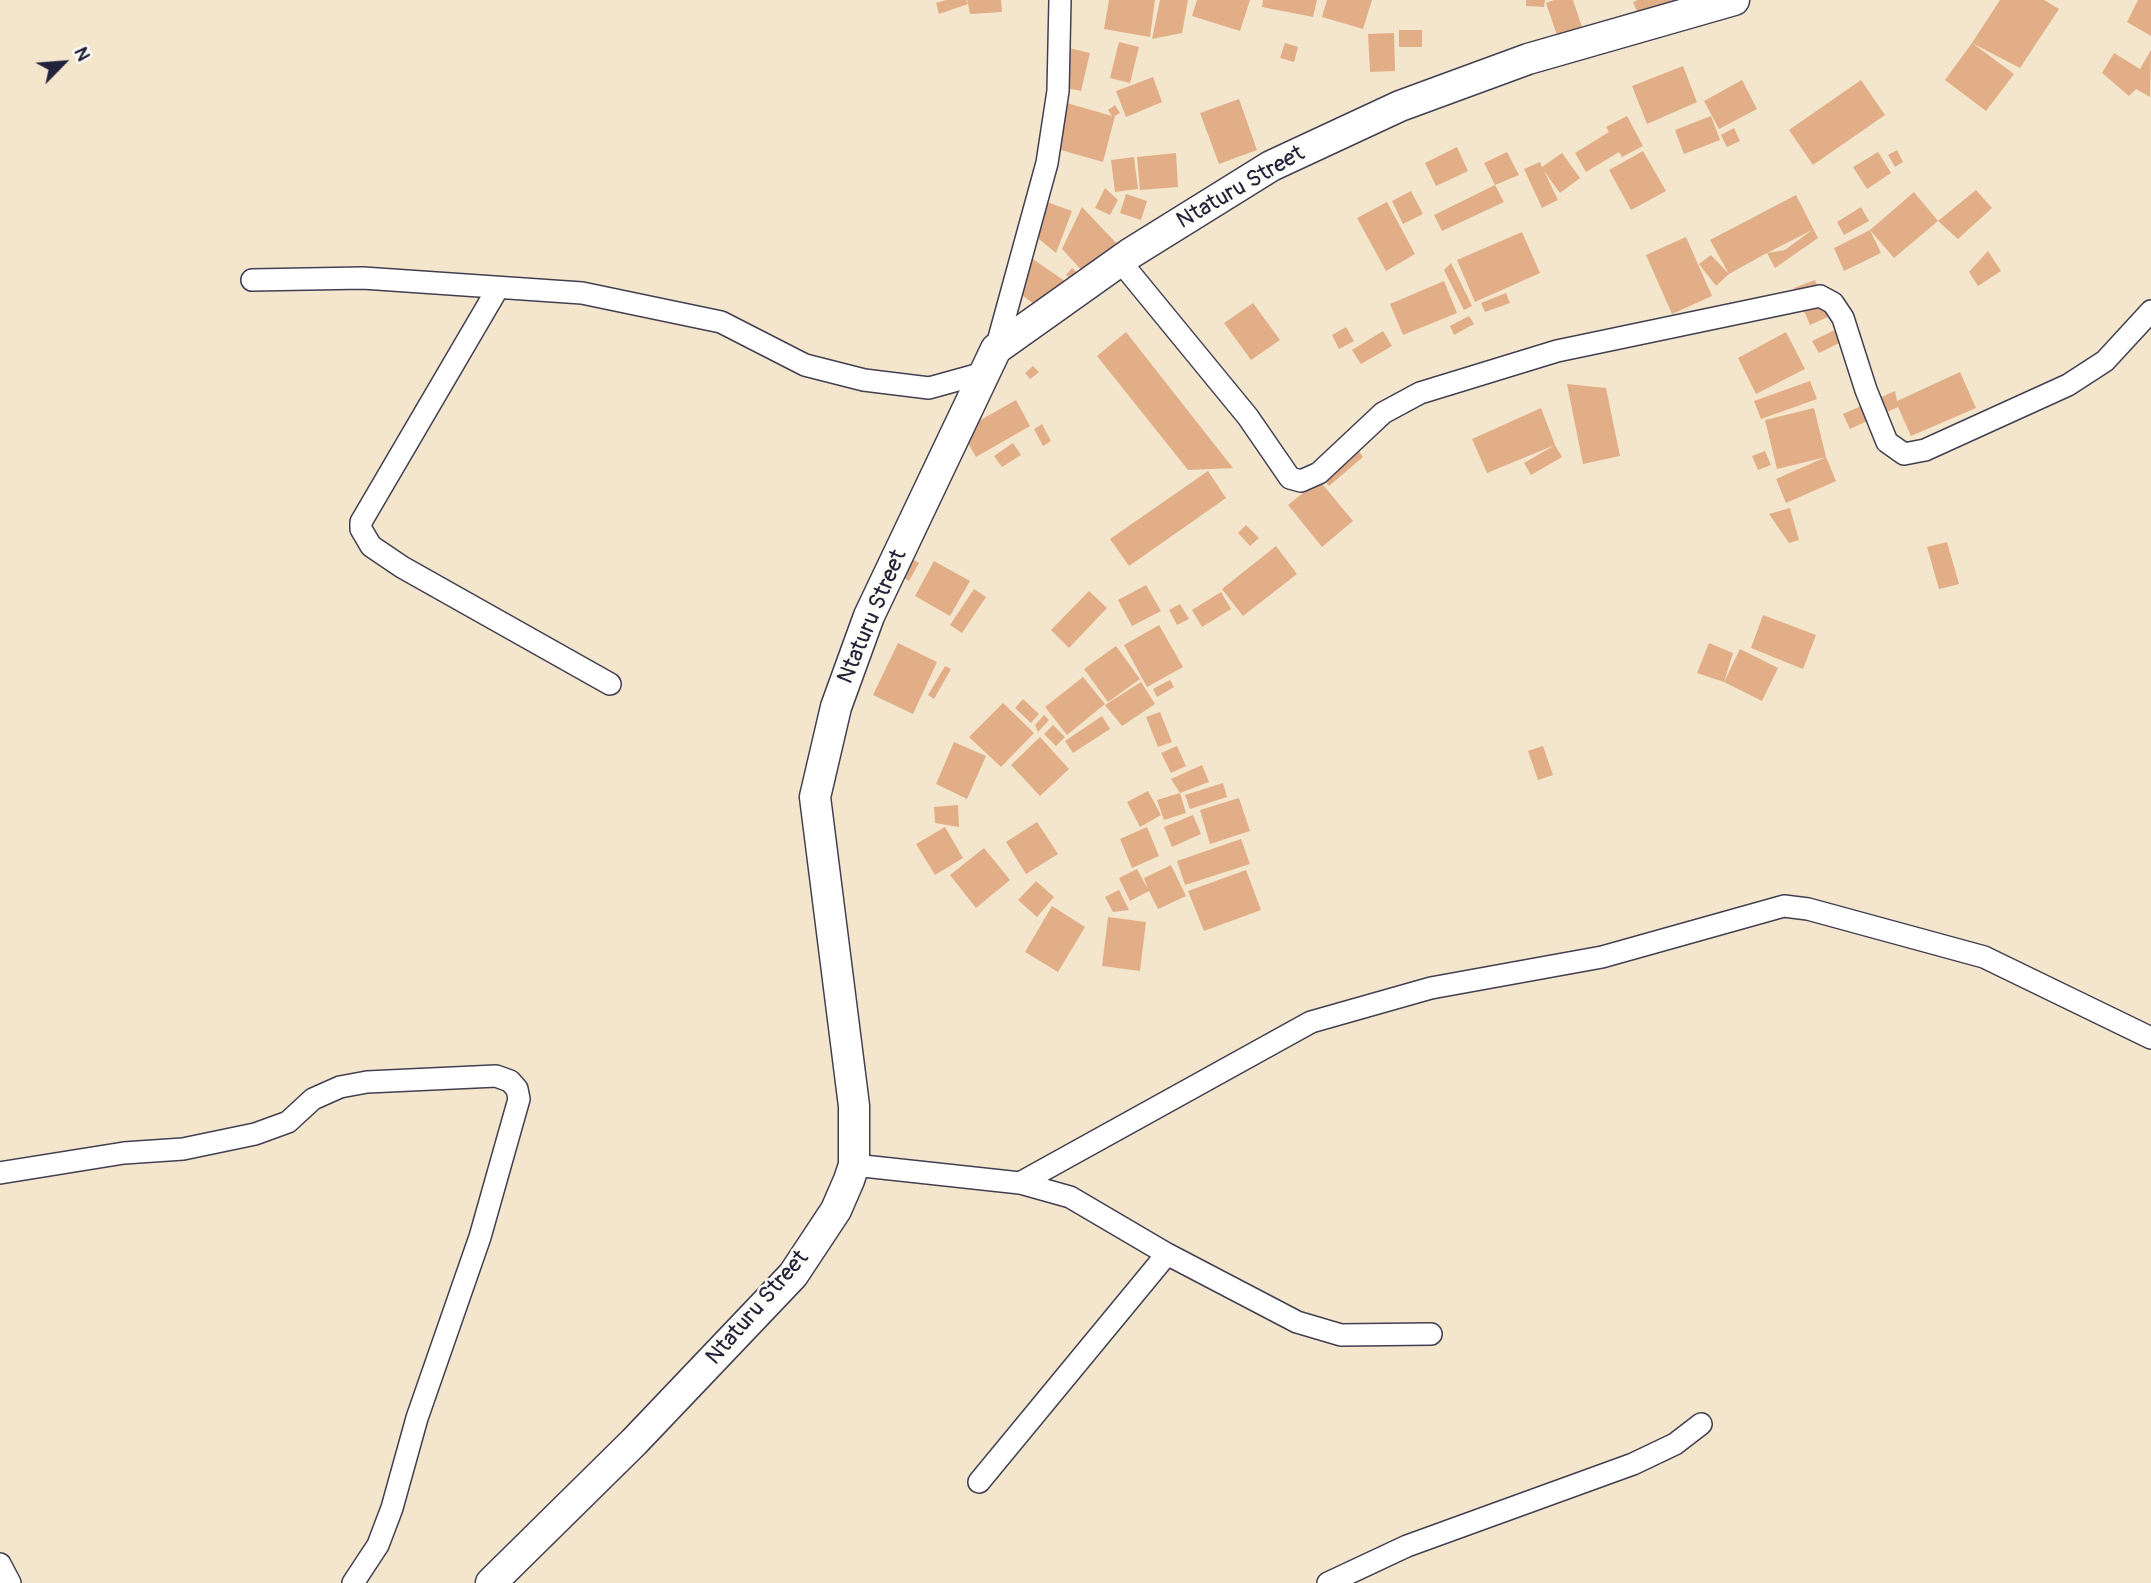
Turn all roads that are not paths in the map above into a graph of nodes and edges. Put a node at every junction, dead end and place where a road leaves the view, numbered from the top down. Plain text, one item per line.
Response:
1 (1060, 0) edge
2 (1734, 0) edge
3 (1120, 261) junction
4 (252, 280) dead end
5 (498, 288) junction
6 (2151, 311) edge
7 (990, 361) junction
8 (610, 684) dead end
9 (2151, 1038) edge
10 (855, 1165) junction
11 (0, 1173) edge
12 (1020, 1183) junction
13 (1167, 1254) junction
14 (1431, 1334) dead end
15 (1701, 1424) dead end
16 (979, 1482) dead end
17 (0, 1564) edge
18 (10, 1583) edge
19 (353, 1583) edge
20 (491, 1583) edge
21 (1328, 1583) edge

1 - 7 street
2 - 3 street, Ntaturu Street
3 - 6 street
3 - 7 street, Ntaturu Street
4 - 5 street
5 - 7 street
5 - 8 street
7 - 10 street, Ntaturu Street
9 - 12 street
10 - 12 street
10 - 20 street, Ntaturu Street
11 - 19 street
12 - 13 street
13 - 14 street
13 - 16 street
15 - 21 street
17 - 18 street

